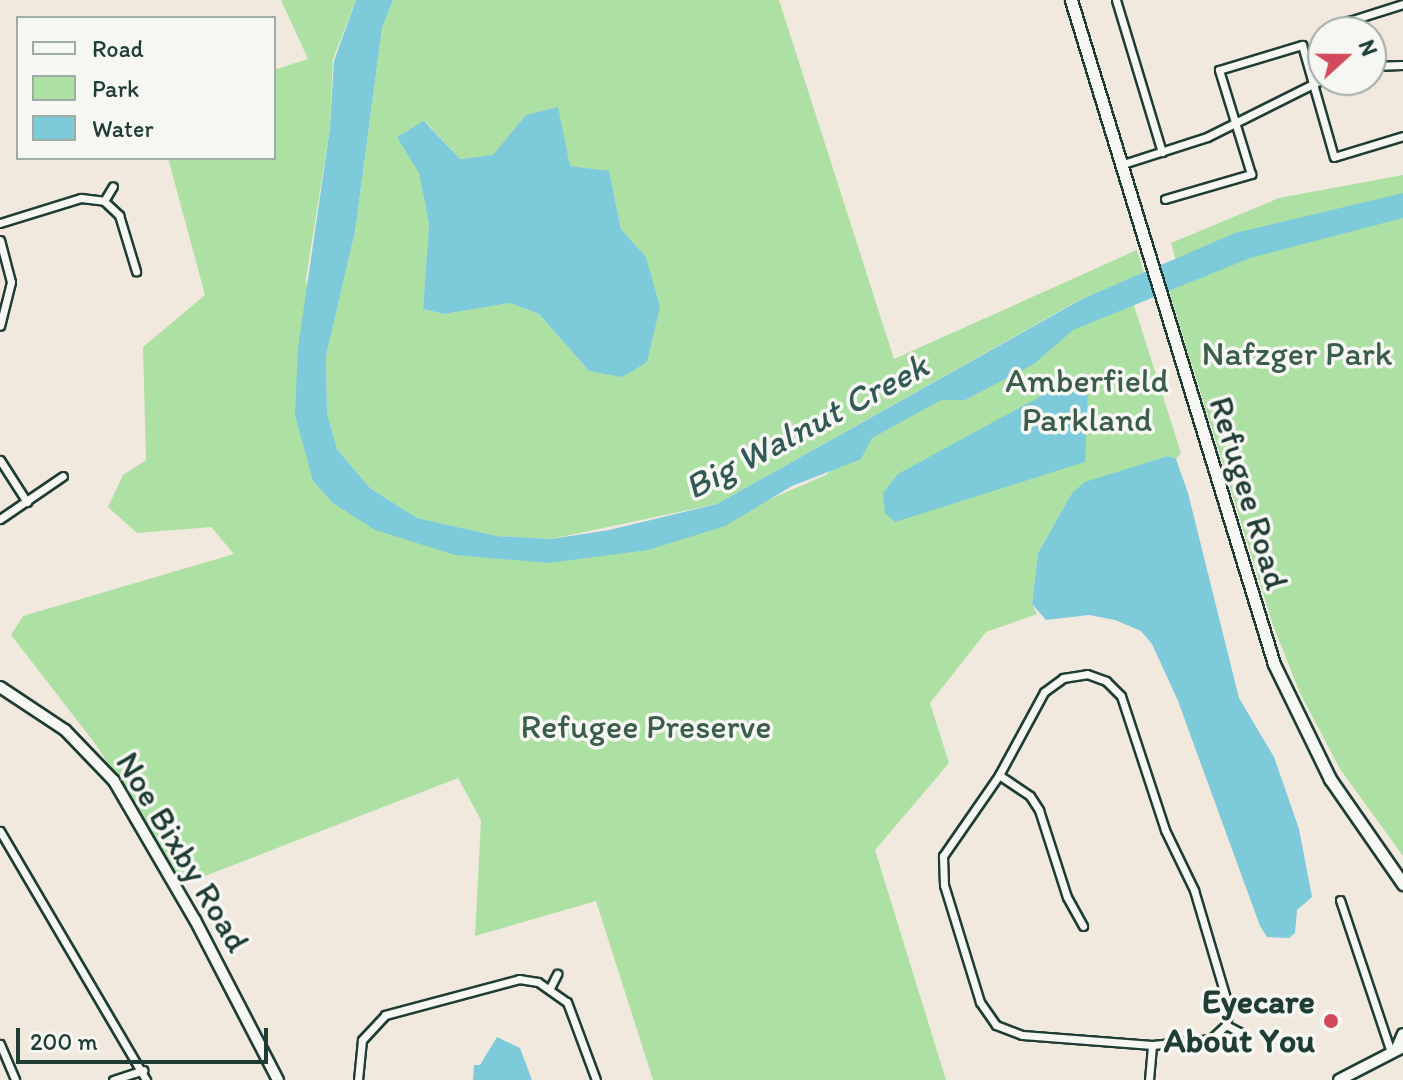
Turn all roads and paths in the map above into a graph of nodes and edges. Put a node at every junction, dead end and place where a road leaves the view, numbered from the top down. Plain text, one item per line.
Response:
1 (1071, 0) edge
2 (1116, 0) edge
3 (1403, 4) edge
4 (1365, 16) edge
5 (1307, 64) edge
6 (1307, 86) edge
7 (1316, 96) edge
8 (1236, 124) junction
9 (1403, 136) edge
10 (1162, 152) junction
11 (1120, 165) junction
12 (113, 186) dead end
13 (1165, 199) dead end
14 (104, 201) junction
15 (0, 223) edge
16 (0, 240) edge
17 (136, 271) dead end
18 (0, 326) edge
19 (0, 460) edge
20 (63, 476) dead end
21 (27, 502) junction
22 (0, 519) edge
23 (0, 687) edge
24 (999, 775) junction
25 (0, 831) edge
26 (1403, 884) edge
27 (1340, 900) dead end
28 (1083, 926) dead end
29 (557, 974) dead end
30 (550, 988) junction
31 (1226, 1025) junction
32 (1243, 1034) dead end
33 (1403, 1034) edge
34 (0, 1044) edge
35 (1152, 1045) junction
36 (1397, 1049) edge
37 (143, 1070) junction
38 (15, 1080) edge
39 (113, 1080) edge
40 (146, 1080) edge
41 (278, 1080) edge
42 (358, 1080) edge
43 (596, 1080) edge
44 (1149, 1080) edge
45 (1339, 1080) edge

1 - 11 main road, Refugee Road
2 - 10 street
3 - 4 street
5 - 8 street
6 - 8 street
7 - 9 street
8 - 10 street
8 - 13 street
10 - 11 street
11 - 26 main road, Refugee Road
12 - 14 street
14 - 15 street
14 - 17 street
16 - 18 street
19 - 21 street
20 - 21 street
21 - 22 street
23 - 41 street, Noe Bixby Road
24 - 28 street
24 - 31 street
24 - 35 street
25 - 37 street
27 - 36 street
29 - 30 street
30 - 42 street
30 - 43 street
31 - 32 street
31 - 35 street
33 - 36 street
34 - 38 street
35 - 44 street
36 - 45 street
37 - 39 street
37 - 40 street

